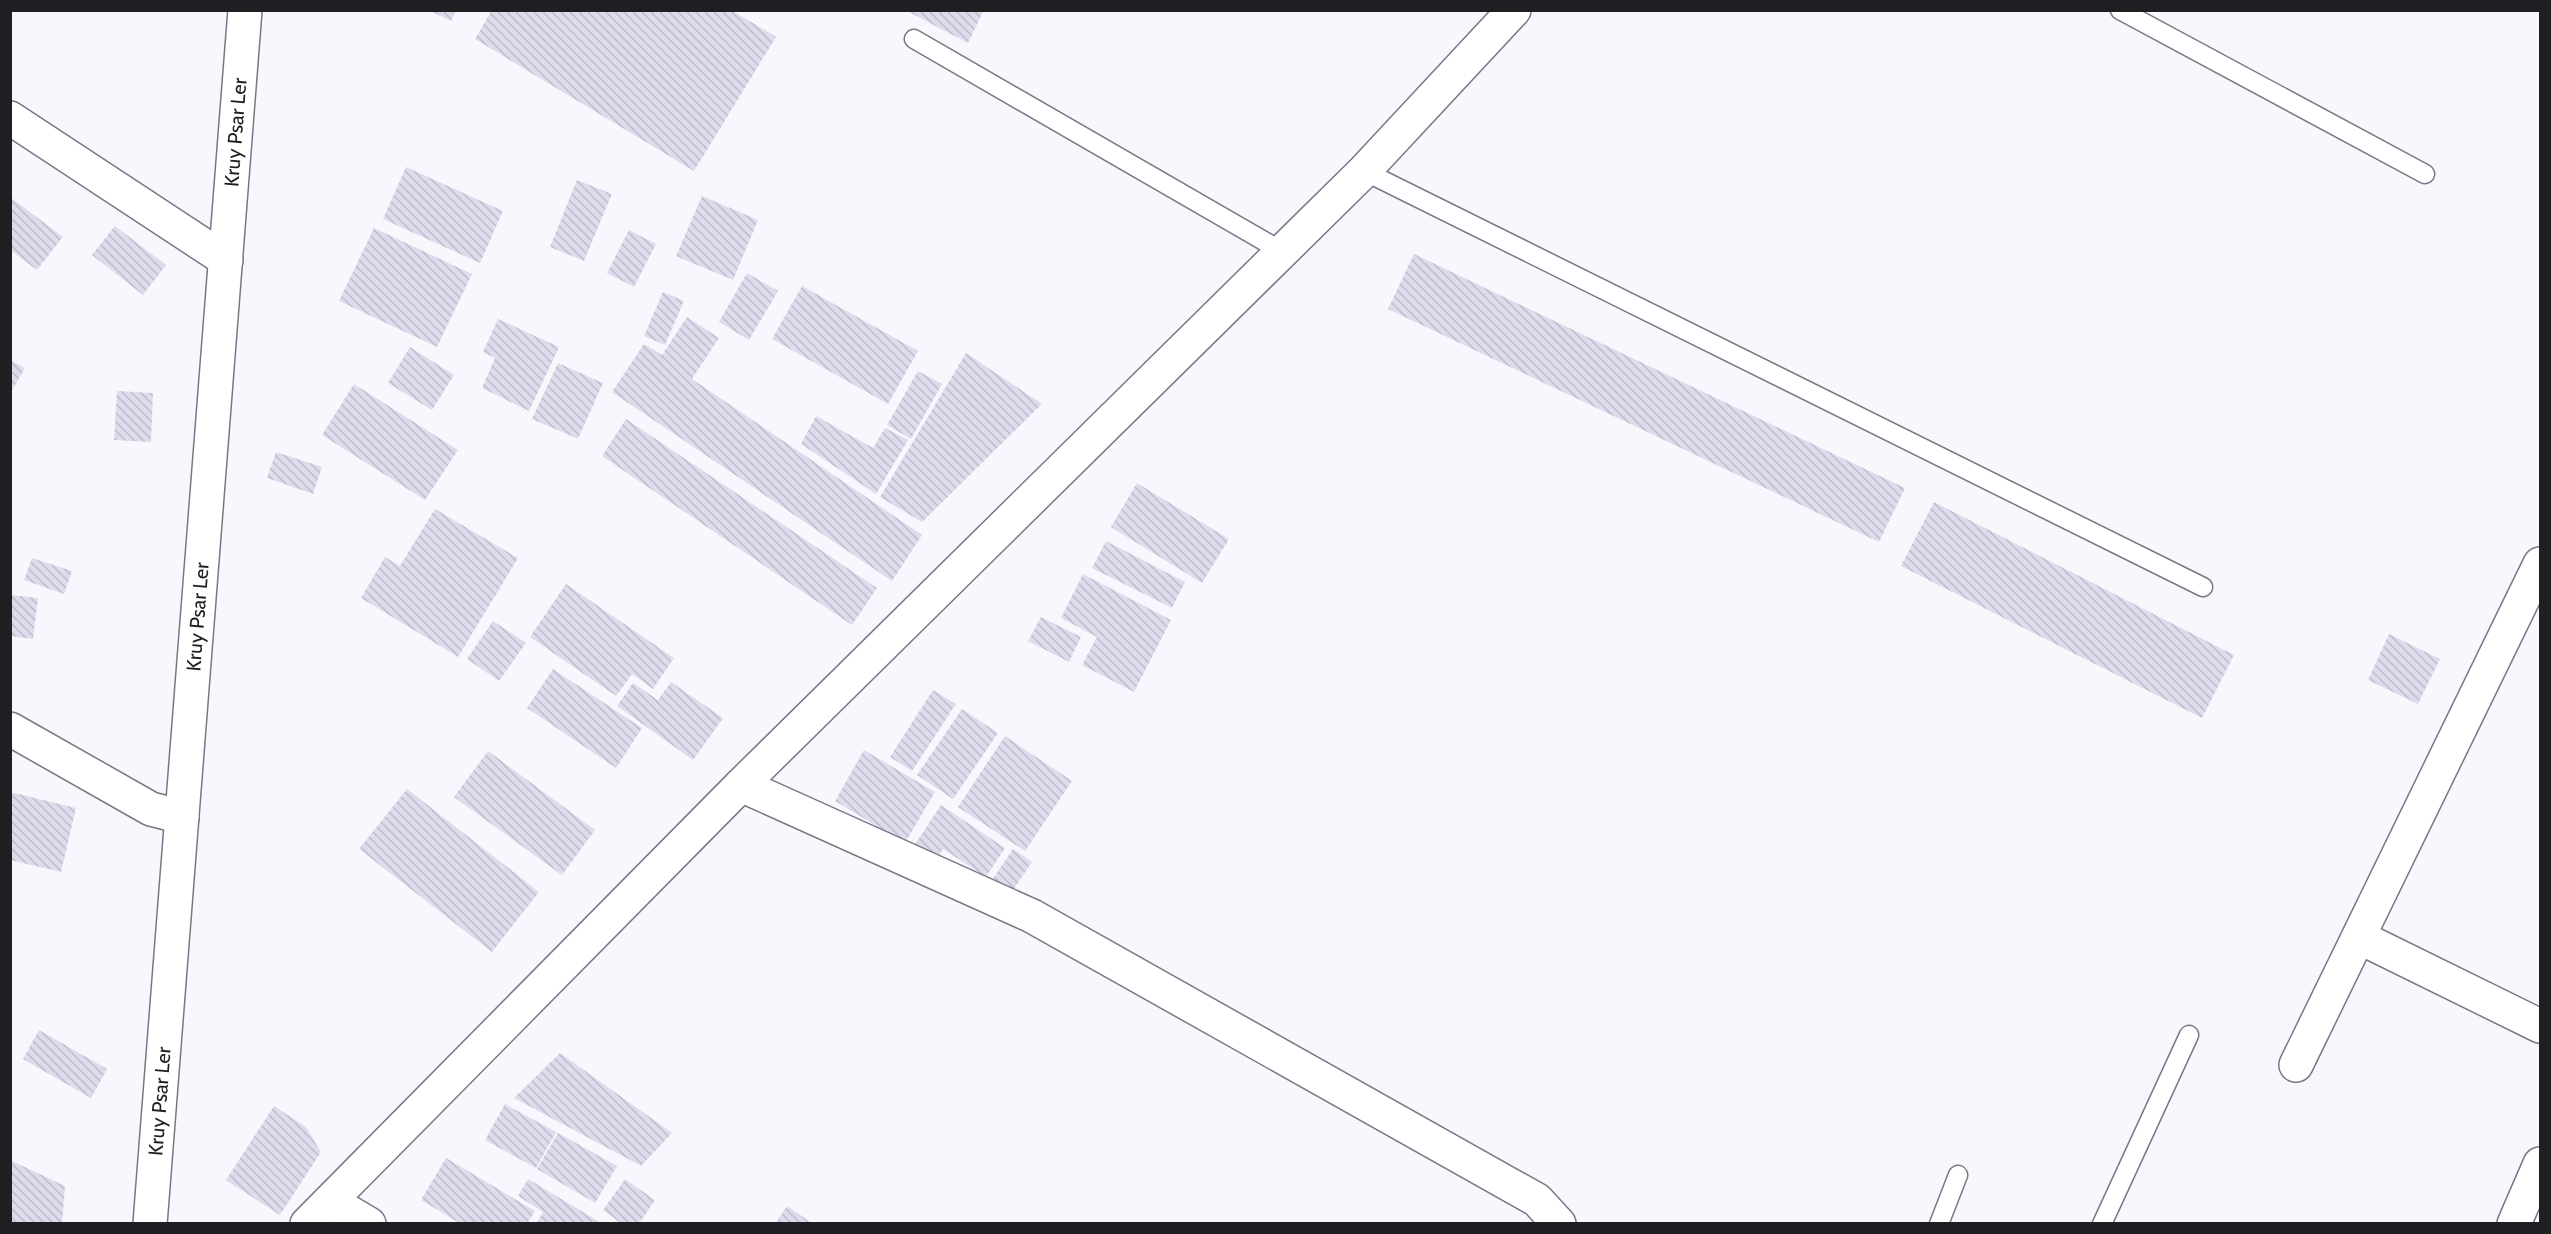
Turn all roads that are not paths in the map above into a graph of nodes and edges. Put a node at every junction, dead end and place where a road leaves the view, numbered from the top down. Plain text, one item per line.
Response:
1 (244, 10) edge
2 (1514, 10) edge
3 (2120, 10) edge
4 (914, 39) dead end
5 (10, 118) edge
6 (1364, 171) junction
7 (2426, 174) dead end
8 (1283, 252) junction
9 (226, 260) junction
10 (2541, 564) edge
11 (2203, 587) dead end
12 (10, 729) edge
13 (741, 785) junction
14 (182, 817) junction
15 (2359, 937) junction
16 (2541, 1026) edge
17 (2188, 1035) dead end
18 (2296, 1065) dead end
19 (2541, 1164) edge
20 (1958, 1174) dead end
21 (330, 1201) junction
22 (1561, 1223) edge
23 (150, 1224) edge
24 (307, 1224) edge
25 (369, 1224) edge
26 (1939, 1224) edge
27 (2102, 1224) edge
28 (2514, 1224) edge

1 - 9 street, Kruy Psar Ler
2 - 6 street
3 - 7 lane
4 - 8 lane
5 - 9 street
6 - 8 street
6 - 11 lane
8 - 13 street
9 - 14 street, Kruy Psar Ler
10 - 15 street
12 - 14 street
13 - 21 street
13 - 22 street
14 - 23 street, Kruy Psar Ler
15 - 16 street
15 - 18 street
17 - 27 lane
19 - 28 street
20 - 26 lane
21 - 24 street
21 - 25 street

